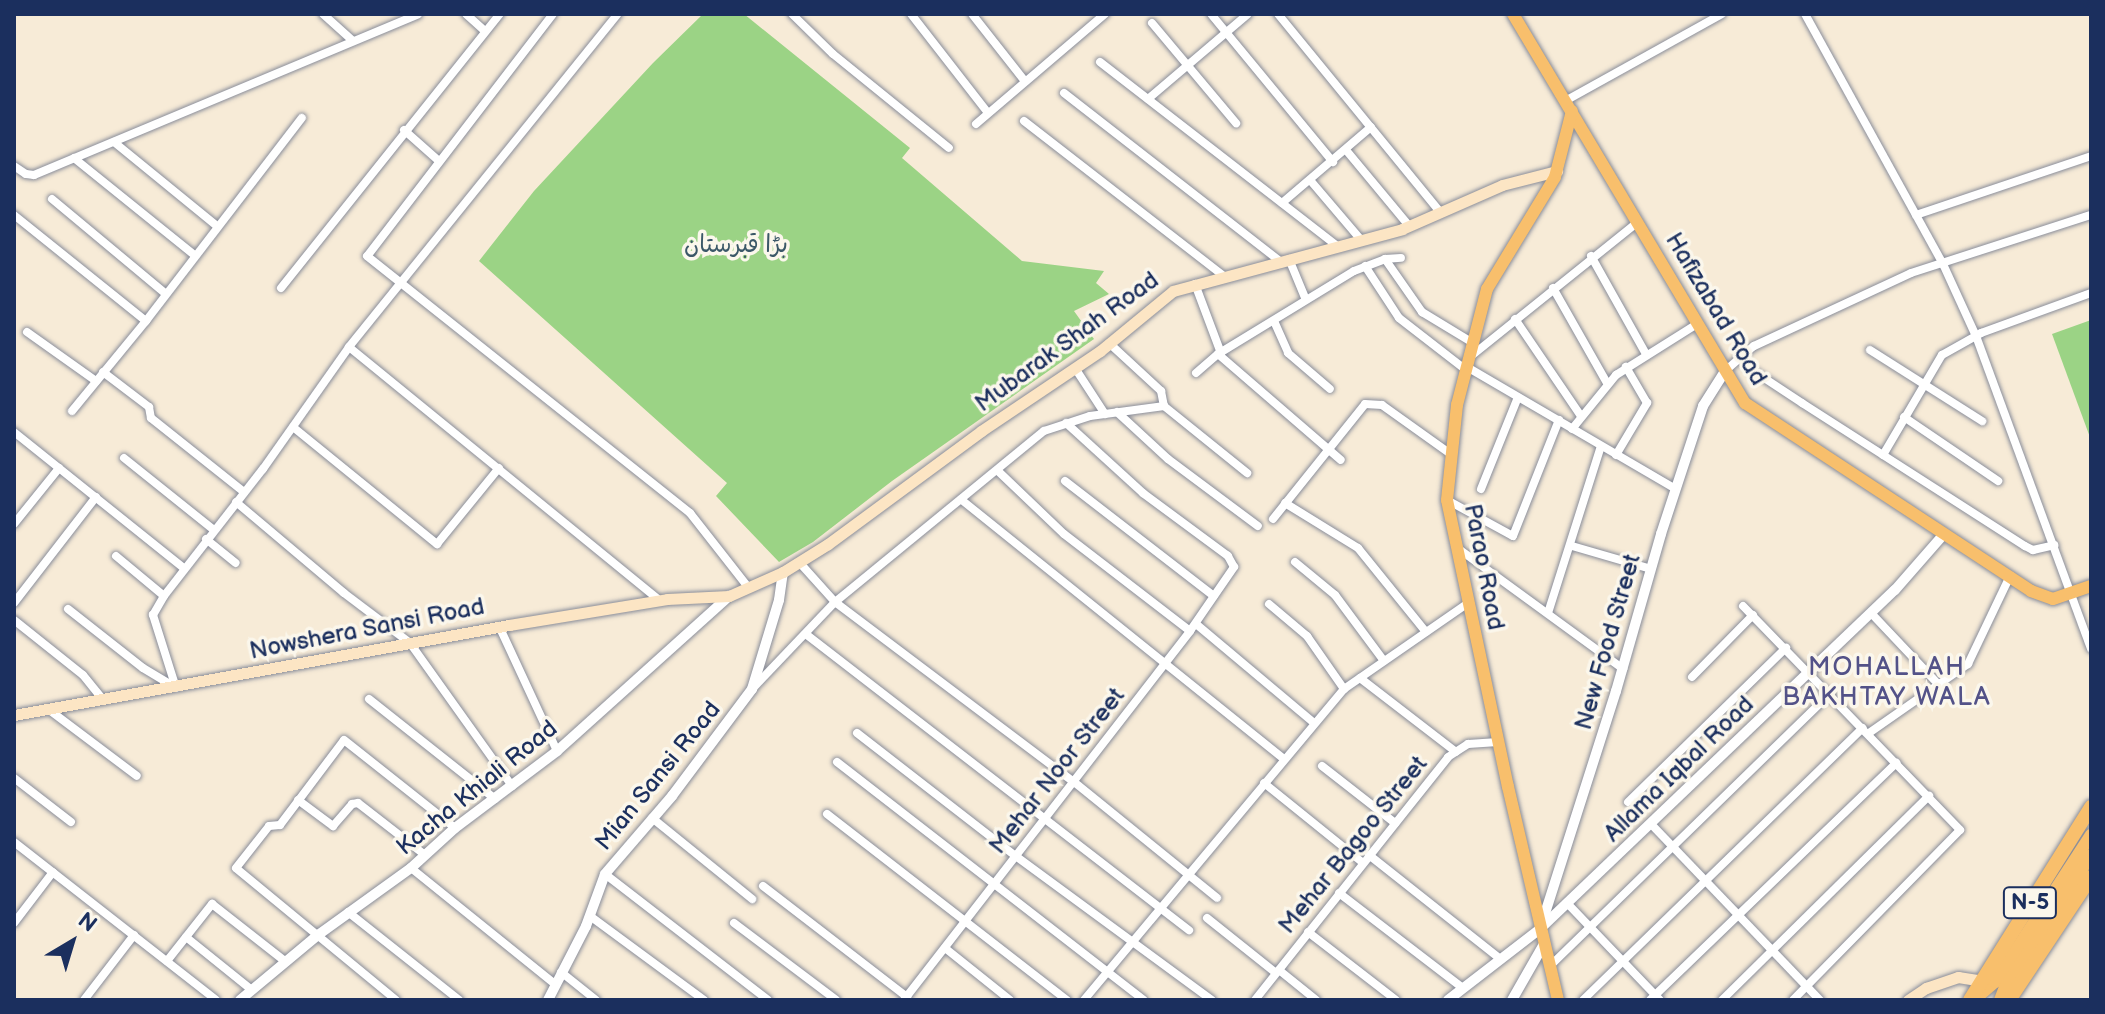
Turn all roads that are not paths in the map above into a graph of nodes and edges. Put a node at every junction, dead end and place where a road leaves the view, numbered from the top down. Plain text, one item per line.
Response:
1 (323, 14) edge
2 (418, 14) edge
3 (466, 14) edge
4 (500, 14) edge
5 (553, 14) edge
6 (618, 14) edge
7 (792, 14) edge
8 (911, 14) edge
9 (972, 14) edge
10 (1211, 14) edge
11 (1248, 14) edge
12 (1278, 14) edge
13 (1513, 14) edge
14 (1722, 14) edge
15 (1805, 14) edge
16 (1102, 15) edge
17 (1152, 23) dead end
18 (485, 31) junction
19 (1226, 33) junction
20 (353, 41) junction
21 (1100, 62) dead end
22 (1186, 65) junction
23 (1024, 80) junction
24 (1064, 93) dead end
25 (1148, 99) junction
26 (1568, 106) junction
27 (988, 113) junction
28 (302, 118) dead end
29 (1024, 121) dead end
30 (1236, 123) dead end
31 (976, 124) dead end
32 (1371, 127) junction
33 (404, 130) junction
34 (114, 142) junction
35 (949, 148) dead end
36 (1346, 150) junction
37 (2091, 156) edge
38 (74, 158) junction
39 (439, 161) junction
40 (1333, 162) junction
41 (14, 166) edge
42 (1557, 171) junction
43 (1310, 180) junction
44 (52, 199) dead end
45 (1282, 203) junction
46 (1441, 213) junction
47 (14, 215) edge
48 (1916, 215) junction
49 (2091, 215) edge
50 (1638, 222) junction
51 (217, 226) junction
52 (1409, 226) junction
53 (1361, 240) junction
54 (1337, 246) junction
55 (194, 255) junction
56 (1591, 256) junction
57 (1401, 258) dead end
58 (1385, 259) junction
59 (1284, 260) junction
60 (1943, 264) junction
61 (1365, 266) junction
62 (1224, 276) junction
63 (403, 284) junction
64 (1195, 284) junction
65 (281, 288) dead end
66 (1553, 288) junction
67 (165, 293) junction
68 (2091, 293) edge
69 (1306, 300) junction
70 (1515, 319) junction
71 (146, 321) junction
72 (1274, 321) junction
73 (1697, 324) junction
74 (27, 332) dead end
75 (1976, 336) junction
76 (1109, 343) junction
77 (1473, 343) junction
78 (349, 347) junction
79 (1870, 350) dead end
80 (1220, 354) junction
81 (1646, 354) junction
82 (1741, 355) junction
83 (1468, 364) junction
84 (1626, 367) junction
85 (1075, 368) junction
86 (1725, 371) junction
87 (103, 372) junction
88 (1196, 373) dead end
89 (96, 381) junction
90 (1923, 382) junction
91 (1607, 383) junction
92 (1330, 389) dead end
93 (1518, 397) junction
94 (1164, 406) junction
95 (72, 411) dead end
96 (1117, 412) junction
97 (1105, 414) junction
98 (1581, 416) junction
99 (1904, 417) junction
100 (1559, 420) junction
101 (1982, 421) dead end
102 (1066, 423) junction
103 (293, 427) junction
104 (1572, 429) junction
105 (18, 435) edge
106 (14, 446) edge
107 (1601, 446) junction
108 (1327, 448) junction
109 (1452, 455) junction
110 (1616, 455) junction
111 (1883, 455) junction
112 (124, 458) dead end
113 (1341, 460) dead end
114 (59, 468) junction
115 (499, 468) junction
116 (998, 471) junction
117 (1247, 473) dead end
118 (1065, 481) dead end
119 (1998, 481) dead end
120 (1481, 489) dead end
121 (1676, 489) junction
122 (244, 492) junction
123 (96, 497) junction
124 (1447, 500) junction
125 (963, 501) junction
126 (236, 502) junction
127 (1285, 503) junction
128 (1273, 519) dead end
129 (14, 524) edge
130 (1258, 526) dead end
131 (214, 530) junction
132 (1944, 534) junction
133 (206, 539) junction
134 (2054, 545) junction
135 (1572, 546) junction
136 (1456, 547) junction
137 (116, 556) dead end
138 (799, 562) junction
139 (1295, 562) dead end
140 (236, 563) dead end
141 (184, 568) junction
142 (1651, 569) junction
143 (783, 572) junction
144 (2010, 575) junction
145 (2091, 586) edge
146 (748, 587) junction
147 (2072, 593) junction
148 (164, 596) junction
149 (729, 596) junction
150 (1214, 596) junction
151 (659, 600) junction
152 (835, 602) junction
153 (14, 603) edge
154 (1468, 603) junction
155 (1269, 604) dead end
156 (1743, 606) dead end
157 (68, 609) dead end
158 (1548, 613) junction
159 (1871, 613) junction
160 (1753, 615) junction
161 (14, 620) edge
162 (499, 626) junction
163 (1193, 628) junction
164 (1426, 632) junction
165 (807, 635) junction
166 (410, 643) junction
167 (1786, 648) junction
168 (2091, 649) edge
169 (1384, 661) junction
170 (1166, 663) junction
171 (1623, 669) junction
172 (1810, 672) junction
173 (1692, 677) dead end
174 (1360, 678) junction
175 (1939, 685) junction
176 (176, 688) junction
177 (752, 689) junction
178 (1344, 689) junction
179 (1831, 693) junction
180 (369, 699) dead end
181 (103, 700) junction
182 (48, 709) junction
183 (14, 715) edge
184 (1314, 723) junction
185 (1866, 730) junction
186 (857, 733) dead end
187 (1498, 742) junction
188 (557, 751) junction
189 (1456, 752) junction
190 (1284, 759) junction
191 (837, 762) dead end
192 (1896, 763) junction
193 (1322, 766) dead end
194 (137, 776) dead end
195 (14, 778) edge
196 (1074, 782) junction
197 (1264, 783) junction
198 (512, 786) junction
199 (1929, 796) junction
200 (495, 799) junction
201 (298, 800) junction
202 (1628, 802) dead end
203 (2091, 807) edge
204 (827, 814) dead end
205 (652, 818) junction
206 (1047, 818) junction
207 (71, 822) dead end
208 (1395, 823) junction
209 (1651, 824) junction
210 (455, 828) junction
211 (2091, 835) edge
212 (14, 842) edge
213 (1672, 846) junction
214 (425, 855) junction
215 (2091, 855) edge
216 (1017, 857) junction
217 (1366, 859) junction
218 (411, 868) junction
219 (53, 872) junction
220 (605, 874) junction
221 (1187, 874) junction
222 (2091, 877) edge
223 (1704, 879) junction
224 (995, 884) junction
225 (763, 886) dead end
226 (1339, 893) junction
227 (1217, 898) dead end
228 (752, 899) dead end
229 (1567, 903) junction
230 (1159, 907) junction
231 (348, 912) junction
232 (1737, 913) junction
233 (590, 916) junction
234 (1207, 918) dead end
235 (966, 921) junction
236 (14, 923) edge
237 (734, 923) dead end
238 (1589, 926) junction
239 (1541, 928) junction
240 (1189, 930) dead end
241 (1308, 932) junction
242 (134, 935) junction
243 (318, 935) junction
244 (186, 937) junction
245 (1132, 940) junction
246 (1544, 944) junction
247 (945, 948) junction
248 (1772, 950) junction
249 (1500, 959) junction
250 (167, 961) junction
251 (1622, 961) junction
252 (286, 962) junction
253 (1550, 966) junction
254 (1107, 970) junction
255 (1278, 971) junction
256 (561, 972) junction
257 (1982, 981) junction
258 (555, 984) junction
259 (1807, 986) junction
260 (1463, 988) junction
261 (252, 990) junction
262 (905, 998) edge
263 (1655, 998) edge
264 (84, 1000) edge
265 (216, 1000) edge
266 (240, 1000) edge
267 (396, 1000) edge
268 (459, 1000) edge
269 (548, 1000) edge
270 (596, 1000) edge
271 (704, 1000) edge
272 (768, 1000) edge
273 (836, 1000) edge
274 (1010, 1000) edge
275 (1067, 1000) edge
276 (1084, 1000) edge
277 (1144, 1000) edge
278 (1212, 1000) edge
279 (1255, 1000) edge
280 (1316, 1000) edge
281 (1396, 1000) edge
282 (1448, 1000) edge
283 (1512, 1000) edge
284 (1558, 1000) edge
285 (1583, 1000) edge
286 (1722, 1000) edge
287 (1793, 1000) edge
288 (1820, 1000) edge
289 (1908, 1000) edge
290 (1972, 1000) edge
291 (2000, 1000) edge
292 (2009, 1000) edge

1 - 20 street
2 - 20 street
3 - 18 street
4 - 18 street
5 - 39 street
6 - 63 street
7 - 35 street
8 - 27 street
9 - 23 street
10 - 19 street
11 - 19 street
12 - 32 street
13 - 26 main road, Hafizabad Road
14 - 26 street
15 - 48 street
16 - 23 street
17 - 22 street
18 - 33 street
19 - 22 street
19 - 40 street
20 - 34 street
21 - 25 street
22 - 25 street
22 - 30 street
23 - 27 street
24 - 59 street
25 - 45 street
26 - 42 main road, Parao Road
26 - 50 main road, Hafizabad Road
27 - 31 street
28 - 51 street
29 - 62 street
32 - 36 street
32 - 46 street
33 - 39 street
33 - 65 street
34 - 38 street
34 - 51 street
36 - 40 street
36 - 52 street
37 - 48 street
38 - 41 street
38 - 55 street
39 - 63 street
40 - 43 street
42 - 46 main road, Mubarak Shah Road
42 - 77 main road, Parao Road
43 - 45 street
43 - 53 street
44 - 67 street
45 - 54 street
46 - 52 main road, Mubarak Shah Road
47 - 71 street
48 - 60 street
49 - 60 street
50 - 56 street
50 - 73 main road, Hafizabad Road
51 - 55 street
52 - 53 main road, Mubarak Shah Road
53 - 54 main road, Mubarak Shah Road
54 - 59 main road, Mubarak Shah Road
55 - 67 street
56 - 66 street
56 - 81 street
57 - 58 street
58 - 61 street
58 - 77 street
59 - 62 main road, Mubarak Shah Road
59 - 69 street
60 - 75 street
60 - 82 street
61 - 69 street
61 - 83 street
62 - 64 main road, Mubarak Shah Road
63 - 78 street
63 - 146 street
64 - 76 main road, Mubarak Shah Road
64 - 80 street
66 - 70 street
66 - 91 street
67 - 71 street
68 - 75 street
69 - 72 street
70 - 83 street
70 - 98 street
71 - 87 street
72 - 80 street
72 - 92 street
73 - 81 street
73 - 86 main road, Hafizabad Road
74 - 89 street
75 - 90 street
75 - 134 street
76 - 85 main road, Mubarak Shah Road
76 - 94 street
77 - 83 main road, Parao Road
78 - 103 street
78 - 115 street
79 - 90 street
80 - 88 street
80 - 108 street
81 - 84 street
82 - 86 street
82 - 111 street
83 - 93 street
83 - 109 main road, Parao Road
84 - 91 street
84 - 110 street
85 - 97 street
85 - 138 main road, Mubarak Shah Road
86 - 121 street, New Food Street
86 - 132 main road, Hafizabad Road
87 - 89 street
87 - 122 street
89 - 95 street
90 - 99 street
90 - 101 street
91 - 98 street
93 - 100 street
93 - 120 street
94 - 96 street
94 - 117 street
96 - 97 street
96 - 130 street
97 - 102 street
98 - 104 street
99 - 111 street
99 - 119 street
100 - 104 street
100 - 124 street
102 - 116 street
102 - 150 street, Mehar Noor Street
103 - 115 street
103 - 122 street
104 - 107 street
105 - 106 street
105 - 114 street
107 - 110 street
107 - 135 street
108 - 109 street
108 - 113 street
108 - 127 street
109 - 124 main road, Parao Road
110 - 121 street
111 - 134 street
112 - 131 street
114 - 123 street
114 - 129 street
115 - 151 street
116 - 125 street
116 - 163 street
118 - 150 street
121 - 142 street, New Food Street
122 - 126 street
123 - 141 street
123 - 153 street
124 - 136 main road, Parao Road
125 - 152 street
125 - 170 street
126 - 131 street
126 - 166 street
127 - 128 street
127 - 164 street
131 - 133 street
132 - 144 main road, Hafizabad Road
132 - 159 street, Allama Iqbal Road
133 - 140 street
133 - 141 street
134 - 147 street
135 - 142 street
135 - 158 street
136 - 154 main road, Parao Road
136 - 158 street
137 - 148 street
138 - 143 main road, Mubarak Shah Road
138 - 152 street
139 - 169 street
141 - 148 street
142 - 171 street, New Food Street
143 - 146 main road, Mubarak Shah Road
143 - 177 street, Mian Sansi Road
144 - 147 main road, Hafizabad Road
144 - 175 street
145 - 147 main road, Hafizabad Road
146 - 149 main road, Mubarak Shah Road
147 - 168 street
148 - 176 street
149 - 151 main road, Nowshera Sansi Road
149 - 188 street, Kacha Khiali Road
150 - 163 street, Mehar Noor Street
151 - 162 main road, Nowshera Sansi Road
152 - 165 street
152 - 196 street
154 - 164 street
154 - 187 main road, Parao Road
155 - 178 street
156 - 160 street
157 - 176 street
158 - 171 street
159 - 172 street, Allama Iqbal Road
159 - 175 street
160 - 167 street
160 - 173 street
161 - 181 street
162 - 166 main road, Nowshera Sansi Road
162 - 188 street
163 - 170 street, Mehar Noor Street
163 - 184 street
164 - 169 street
165 - 177 street
165 - 206 street
166 - 176 main road, Nowshera Sansi Road
166 - 198 street
167 - 172 street
167 - 202 street
169 - 174 street
170 - 190 street
170 - 196 street, Mehar Noor Street
171 - 239 street, New Food Street
172 - 179 street
172 - 209 street, Allama Iqbal Road
174 - 178 street
174 - 189 street
175 - 185 street
176 - 181 main road, Nowshera Sansi Road
177 - 205 street, Mian Sansi Road
178 - 184 street
179 - 185 street
179 - 213 street
180 - 200 street
181 - 182 main road, Nowshera Sansi Road
182 - 183 main road, Nowshera Sansi Road
182 - 194 street
184 - 190 street
185 - 192 street
185 - 223 street
186 - 216 street
187 - 189 street, Mehar Bagoo Street
187 - 239 main road, Parao Road
188 - 198 street, Kacha Khiali Road
189 - 208 street, Mehar Bagoo Street
190 - 197 street
191 - 224 street
192 - 199 street
192 - 232 street
193 - 208 street
195 - 207 street
196 - 206 street, Mehar Noor Street
196 - 221 street
197 - 217 street
197 - 221 street
198 - 200 street, Kacha Khiali Road
199 - 248 street
199 - 259 street
200 - 210 street, Kacha Khiali Road
201 - 210 street
201 - 214 street
201 - 243 street
203 - 257 highway, N-5
204 - 235 street
205 - 220 street, Mian Sansi Road
205 - 228 street
206 - 216 street, Mehar Noor Street
206 - 230 street
208 - 217 street, Mehar Bagoo Street
209 - 213 street
209 - 229 street, Allama Iqbal Road
210 - 214 street, Kacha Khiali Road
211 - 290 main road
212 - 219 street
213 - 223 street
213 - 238 street
214 - 218 street, Kacha Khiali Road
215 - 291 main road
216 - 224 street, Mehar Noor Street
216 - 245 street
217 - 226 street, Mehar Bagoo Street
217 - 249 street
218 - 231 street, Kacha Khiali Road
218 - 258 street
219 - 236 street
219 - 242 street
220 - 233 street, Mian Sansi Road
220 - 272 street
221 - 227 street
221 - 230 street
222 - 292 highway, N-5
223 - 232 street
223 - 251 street
224 - 235 street, Mehar Noor Street
224 - 254 street
225 - 262 street
226 - 241 street, Mehar Bagoo Street
226 - 260 street
229 - 238 street
229 - 239 street, Allama Iqbal Road
230 - 240 street
230 - 245 street
231 - 243 street, Kacha Khiali Road
231 - 268 street
232 - 248 street
232 - 263 street
233 - 256 street, Mian Sansi Road
233 - 271 street
234 - 255 street
235 - 247 street, Mehar Noor Street
235 - 275 street
237 - 273 street
238 - 251 street
238 - 253 street
239 - 246 main road, Parao Road
239 - 249 street, Allama Iqbal Road
241 - 255 street, Mehar Bagoo Street
241 - 281 street
242 - 250 street
242 - 264 street
243 - 252 street, Kacha Khiali Road
243 - 267 street
244 - 250 street
244 - 252 street
244 - 261 street
245 - 254 street
245 - 278 street
246 - 253 main road, Parao Road
246 - 283 street
247 - 262 street, Mehar Noor Street
247 - 274 street
248 - 259 street
248 - 286 street
249 - 260 street, Allama Iqbal Road
250 - 265 street
251 - 263 street
251 - 285 street
252 - 261 street, Kacha Khiali Road
253 - 284 main road, Parao Road
254 - 276 street
254 - 277 street
255 - 279 street, Mehar Bagoo Street
255 - 280 street
256 - 258 street, Mian Sansi Road
256 - 270 street
257 - 289 main road
257 - 290 highway, N-5
258 - 269 street, Mian Sansi Road
259 - 287 street
259 - 288 street
260 - 282 street, Allama Iqbal Road
261 - 266 street, Kacha Khiali Road

